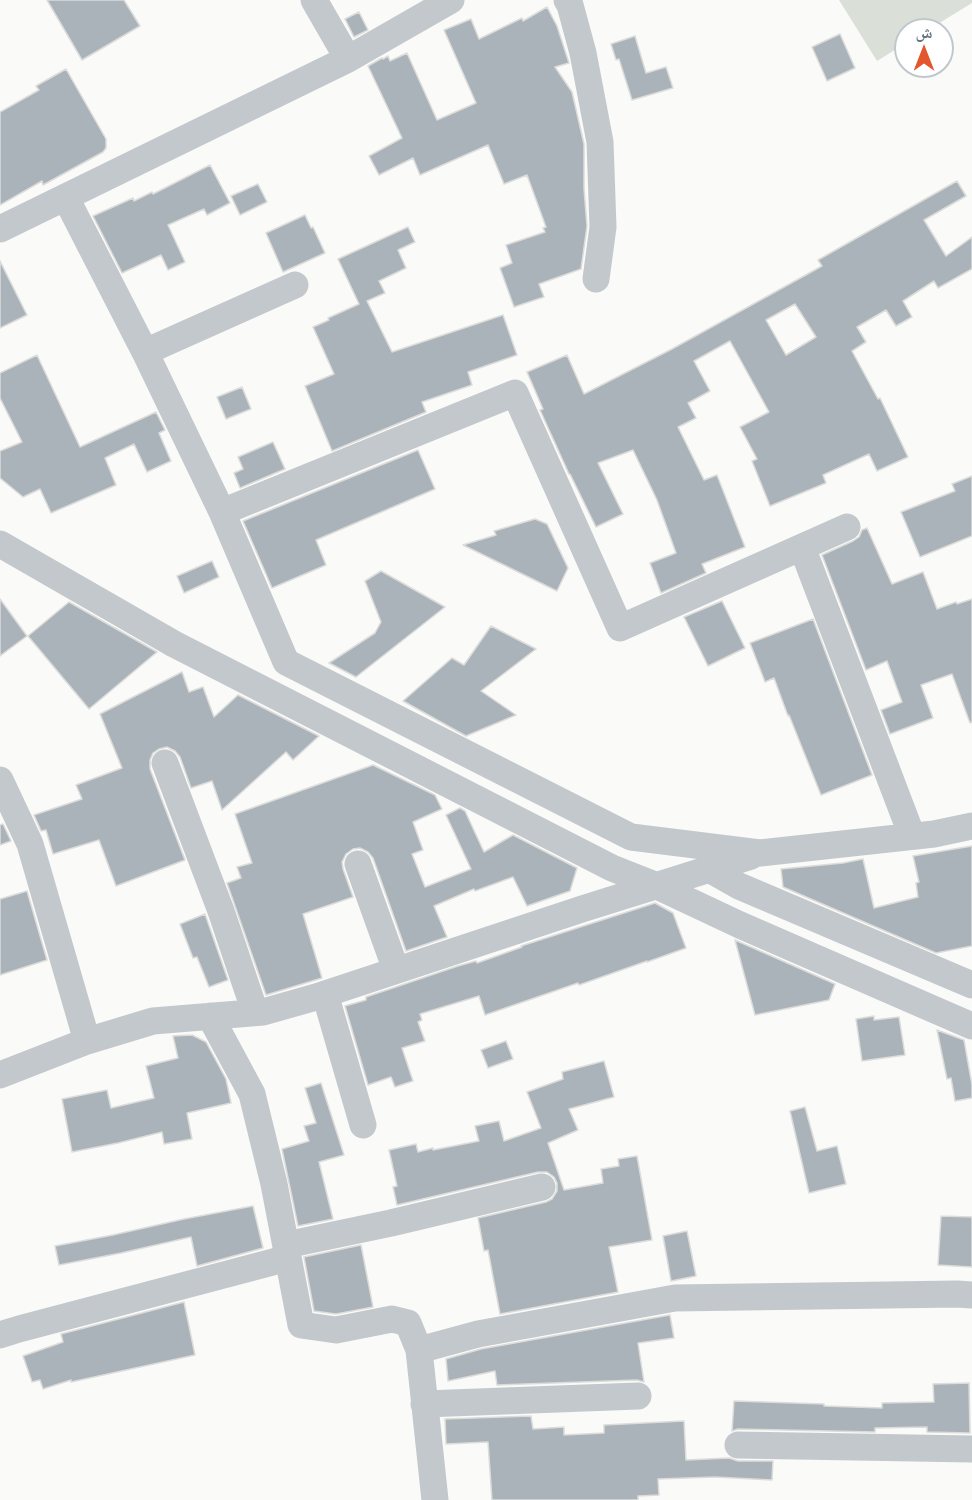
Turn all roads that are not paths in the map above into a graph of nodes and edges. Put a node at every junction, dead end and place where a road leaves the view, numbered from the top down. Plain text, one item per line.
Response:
1 (314, 0) edge
2 (451, 0) edge
3 (567, 0) edge
4 (348, 59) junction
5 (66, 198) junction
6 (0, 229) edge
7 (596, 279) dead end
8 (295, 285) dead end
9 (145, 352) junction
10 (222, 512) junction
11 (847, 527) dead end
12 (0, 544) edge
13 (802, 547) junction
14 (165, 763) dead end
15 (0, 780) edge
16 (972, 826) edge
17 (912, 836) junction
18 (760, 853) junction
19 (358, 864) dead end
20 (709, 869) junction
21 (655, 885) junction
22 (396, 970) junction
23 (972, 985) edge
24 (325, 994) junction
25 (255, 1012) junction
26 (210, 1016) junction
27 (972, 1026) edge
28 (87, 1041) junction
29 (0, 1075) edge
30 (363, 1125) dead end
31 (542, 1187) dead end
32 (287, 1252) junction
33 (972, 1295) edge
34 (0, 1335) edge
35 (419, 1350) junction
36 (638, 1396) dead end
37 (424, 1404) junction
38 (738, 1445) dead end
39 (972, 1449) edge
40 (435, 1500) edge

1 - 4 street
2 - 4 street
3 - 7 street
4 - 5 street
5 - 6 street
5 - 9 street
8 - 9 street
9 - 10 street
10 - 13 street
10 - 18 street
11 - 13 street
12 - 21 street
13 - 17 street
14 - 25 street
15 - 28 street
16 - 17 street
17 - 18 street
18 - 20 street
19 - 22 street
20 - 21 street
20 - 23 street
21 - 22 street
21 - 27 street
22 - 24 street
24 - 25 street
24 - 30 street
25 - 26 street
26 - 28 street
26 - 32 street
28 - 29 street
31 - 32 street
32 - 34 street
32 - 35 street
33 - 35 street
35 - 37 street
36 - 37 street
37 - 40 street
38 - 39 street

